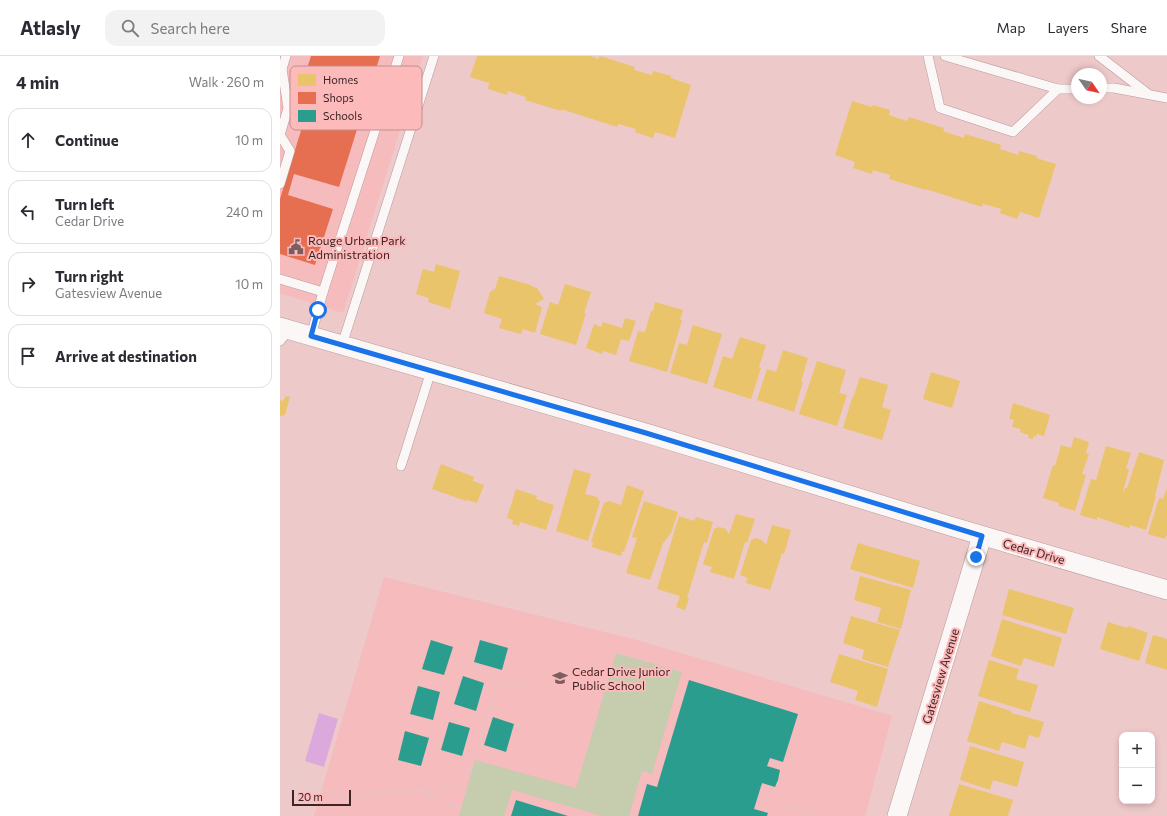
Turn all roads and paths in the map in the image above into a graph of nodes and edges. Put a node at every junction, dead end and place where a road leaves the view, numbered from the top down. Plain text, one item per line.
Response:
1 (286, 56) edge
2 (399, 56) edge
3 (434, 56) edge
4 (928, 56) edge
5 (945, 56) edge
6 (1099, 56) edge
7 (396, 66) edge
8 (281, 69) edge
9 (1107, 88) edge
10 (1058, 89) junction
11 (1071, 89) edge
12 (422, 94) edge
13 (1149, 95) junction
14 (1167, 98) edge
15 (375, 130) edge
16 (410, 130) edge
17 (280, 184) edge
18 (280, 279) edge
19 (323, 292) junction
20 (283, 333) edge
21 (311, 336) junction
22 (342, 345) junction
23 (431, 371) junction
24 (401, 466) dead end
25 (982, 536) junction
26 (1167, 590) edge
27 (280, 598) edge
28 (280, 658) edge
29 (478, 667) dead end
30 (280, 679) edge
31 (501, 682) junction
32 (529, 686) dead end
33 (316, 704) dead end
34 (280, 752) edge
35 (417, 790) junction
36 (773, 801) dead end
37 (459, 808) dead end
38 (818, 816) edge
39 (897, 816) edge

1 - 8 lane
2 - 7 lane
3 - 12 lane
4 - 10 lane
5 - 10 lane
6 - 13 lane
8 - 17 lane
9 - 13 lane
10 - 11 lane
13 - 14 lane
15 - 19 lane
16 - 22 lane
18 - 19 lane
19 - 21 lane
20 - 21 street, Cedar Drive
21 - 22 street, Cedar Drive
22 - 23 street, Cedar Drive
23 - 24 lane
23 - 25 street, Cedar Drive
25 - 26 street, Cedar Drive
25 - 39 street, Gatesview Avenue
27 - 28 path
29 - 31 path
30 - 33 path
31 - 32 path
31 - 35 path
34 - 35 path
35 - 37 path
36 - 38 path

